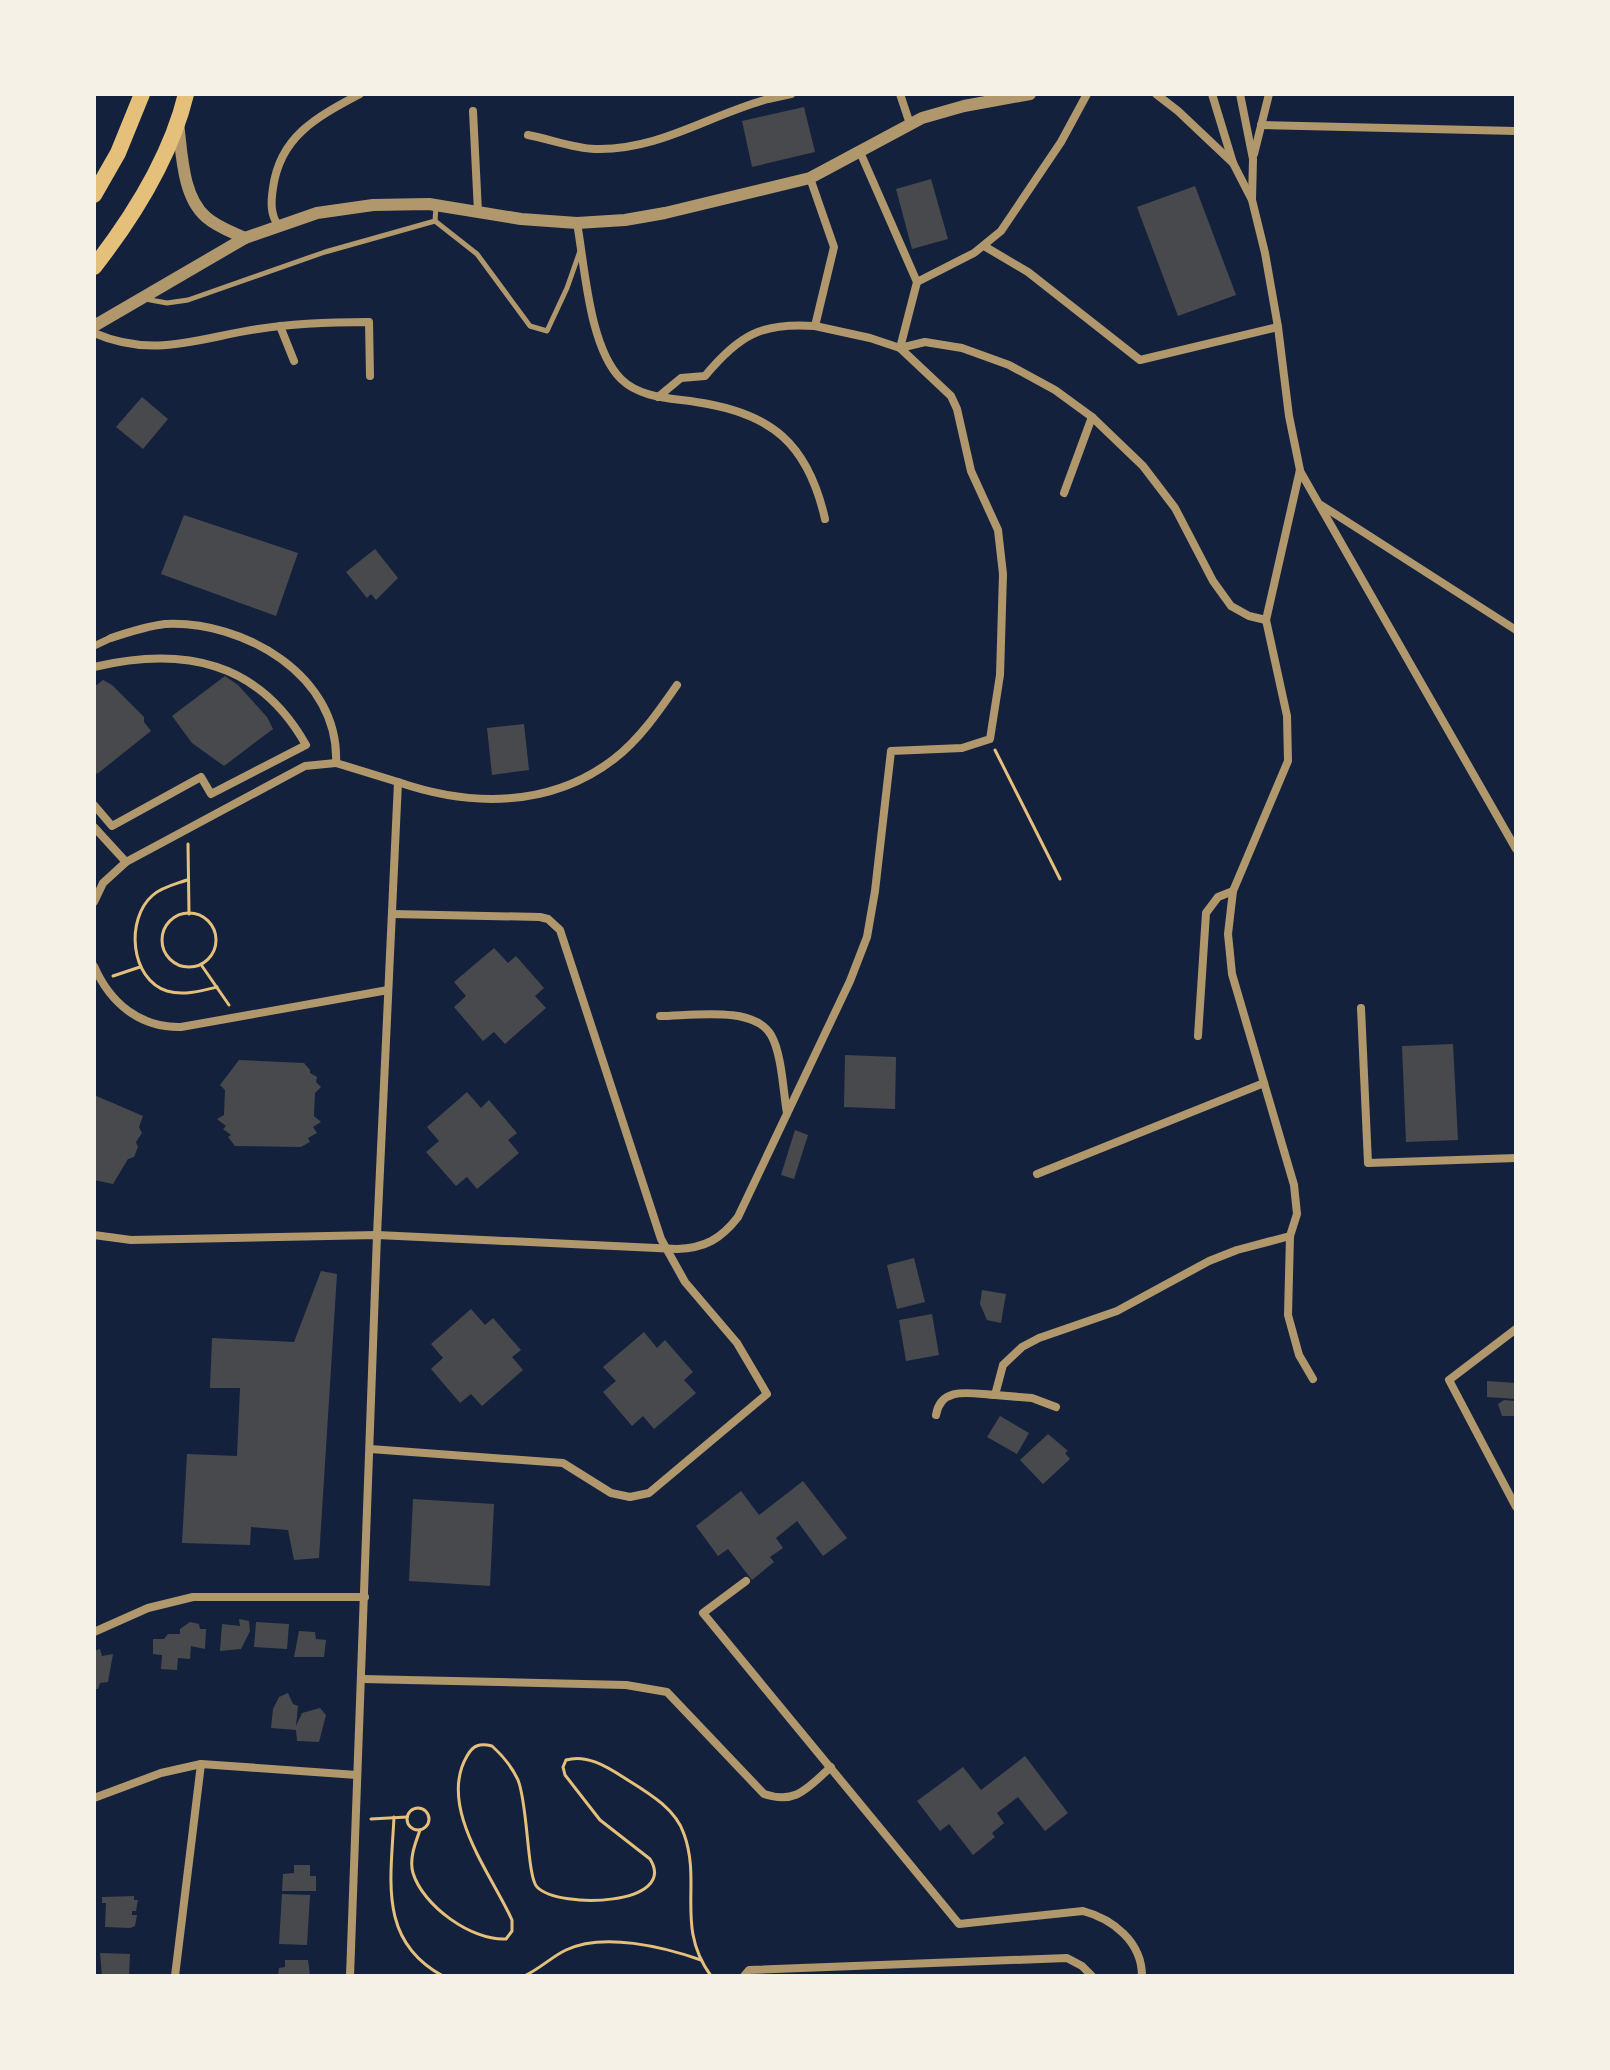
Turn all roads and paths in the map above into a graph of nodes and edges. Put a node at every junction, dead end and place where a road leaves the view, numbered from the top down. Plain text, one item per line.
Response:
1 (142, 94) edge
2 (186, 94) edge
3 (360, 94) edge
4 (791, 94) edge
5 (900, 94) edge
6 (1030, 94) edge
7 (1087, 94) edge
8 (1156, 94) edge
9 (1212, 94) edge
10 (1240, 94) edge
11 (1269, 94) edge
12 (768, 96) edge
13 (346, 98) edge
14 (473, 111) dead end
15 (178, 122) junction
16 (910, 124) junction
17 (1261, 125) junction
18 (1516, 131) edge
19 (528, 135) dead end
20 (860, 152) junction
21 (1253, 159) junction
22 (1233, 163) junction
23 (810, 178) junction
24 (94, 195) edge
25 (1252, 200) junction
26 (437, 205) junction
27 (478, 212) junction
28 (435, 221) junction
29 (577, 223) junction
30 (278, 225) junction
31 (245, 238) junction
32 (581, 246) junction
33 (984, 246) junction
34 (94, 267) edge
35 (917, 282) junction
36 (142, 298) junction
37 (94, 326) edge
38 (280, 326) junction
39 (815, 326) junction
40 (1278, 327) junction
41 (94, 333) edge
42 (900, 348) junction
43 (294, 361) dead end
44 (370, 376) dead end
45 (658, 397) junction
46 (1092, 417) junction
47 (1300, 470) junction
48 (1064, 493) dead end
49 (1317, 502) junction
50 (825, 519) dead end
51 (1266, 620) junction
52 (1516, 630) edge
53 (111, 638) joint
54 (94, 646) edge
55 (94, 667) edge
56 (677, 685) dead end
57 (990, 739) junction
58 (336, 763) junction
59 (398, 782) junction
60 (94, 805) edge
61 (94, 827) edge
62 (188, 828) junction
63 (1516, 849) edge
64 (126, 862) junction
65 (1060, 879) dead end
66 (187, 880) junction
67 (1233, 891) junction
68 (94, 902) edge
69 (189, 914) junction
70 (392, 914) junction
71 (94, 966) edge
72 (202, 966) junction
73 (140, 967) junction
74 (100, 981) junction
75 (217, 987) junction
76 (388, 990) junction
77 (1361, 1008) dead end
78 (660, 1016) dead end
79 (237, 1017) junction
80 (1198, 1036) dead end
81 (1264, 1083) junction
82 (787, 1114) junction
83 (1516, 1158) edge
84 (1037, 1174) dead end
85 (94, 1235) edge
86 (377, 1235) junction
87 (1290, 1236) junction
88 (665, 1249) junction
89 (1516, 1329) edge
90 (1313, 1379) dead end
91 (995, 1395) junction
92 (1056, 1407) dead end
93 (936, 1415) dead end
94 (370, 1449) junction
95 (1516, 1507) edge
96 (746, 1581) dead end
97 (365, 1597) junction
98 (94, 1632) edge
99 (362, 1679) junction
100 (201, 1764) junction
101 (831, 1767) junction
102 (357, 1775) junction
103 (94, 1798) edge
104 (394, 1817) junction
105 (407, 1817) junction
106 (356, 1819) junction
107 (420, 1830) junction
108 (701, 1960) junction
109 (747, 1973) edge
110 (175, 1976) edge
111 (350, 1976) edge
112 (443, 1976) edge
113 (524, 1976) edge
114 (711, 1976) edge
115 (1092, 1976) edge
116 (1142, 1976) edge

1 - 24 main road
2 - 15 main road
3 - 13 street
4 - 12 street
5 - 16 street
6 - 16 street
7 - 33 street
8 - 22 street
9 - 22 street
10 - 21 street
11 - 17 street
12 - 19 street
13 - 30 street
14 - 27 street
15 - 31 street
15 - 34 main road
16 - 20 street
17 - 18 street
17 - 21 street
20 - 23 street
20 - 35 street
21 - 25 street
22 - 25 street
23 - 29 street
23 - 39 street
25 - 40 street
26 - 27 street
26 - 28 lane
26 - 30 street
27 - 29 street
28 - 32 lane
28 - 36 lane
29 - 32 street
30 - 31 street
31 - 36 street
32 - 45 street
33 - 35 street
33 - 40 street
35 - 42 street
36 - 37 street
38 - 41 street
38 - 43 street
38 - 44 street
39 - 42 street
39 - 45 street
40 - 47 street
42 - 46 street
42 - 57 street
45 - 50 street
46 - 48 street
46 - 51 street
47 - 49 street
47 - 51 street
49 - 52 street
49 - 63 street
51 - 67 street
53 - 54 street
53 - 58 street
55 - 60 street
56 - 59 street
57 - 65 path
57 - 82 street
58 - 59 street
58 - 62 street
59 - 70 street
61 - 64 street
62 - 64 street
62 - 66 path
64 - 68 street
66 - 69 path
66 - 73 path
67 - 80 street
67 - 81 street
69 - 72 path
69 - 72 path
70 - 76 street
70 - 88 street
71 - 74 street
72 - 75 path
73 - 74 path
73 - 75 path
74 - 79 street
75 - 79 path
76 - 79 street
76 - 86 street
77 - 83 street
78 - 82 street
81 - 84 street
81 - 87 street
82 - 88 street
85 - 86 street
86 - 88 street
86 - 94 street
87 - 90 street
87 - 91 street
88 - 94 street
89 - 95 street
91 - 92 street
91 - 93 street
94 - 97 street
96 - 101 street
97 - 98 street
97 - 99 street
99 - 101 street
99 - 102 street
100 - 102 street
100 - 103 street
100 - 110 street
101 - 116 street
102 - 106 street
104 - 105 path
104 - 106 path
104 - 112 path
105 - 107 path
105 - 107 path
106 - 111 street
107 - 108 path
108 - 113 path
108 - 114 path
109 - 115 street

